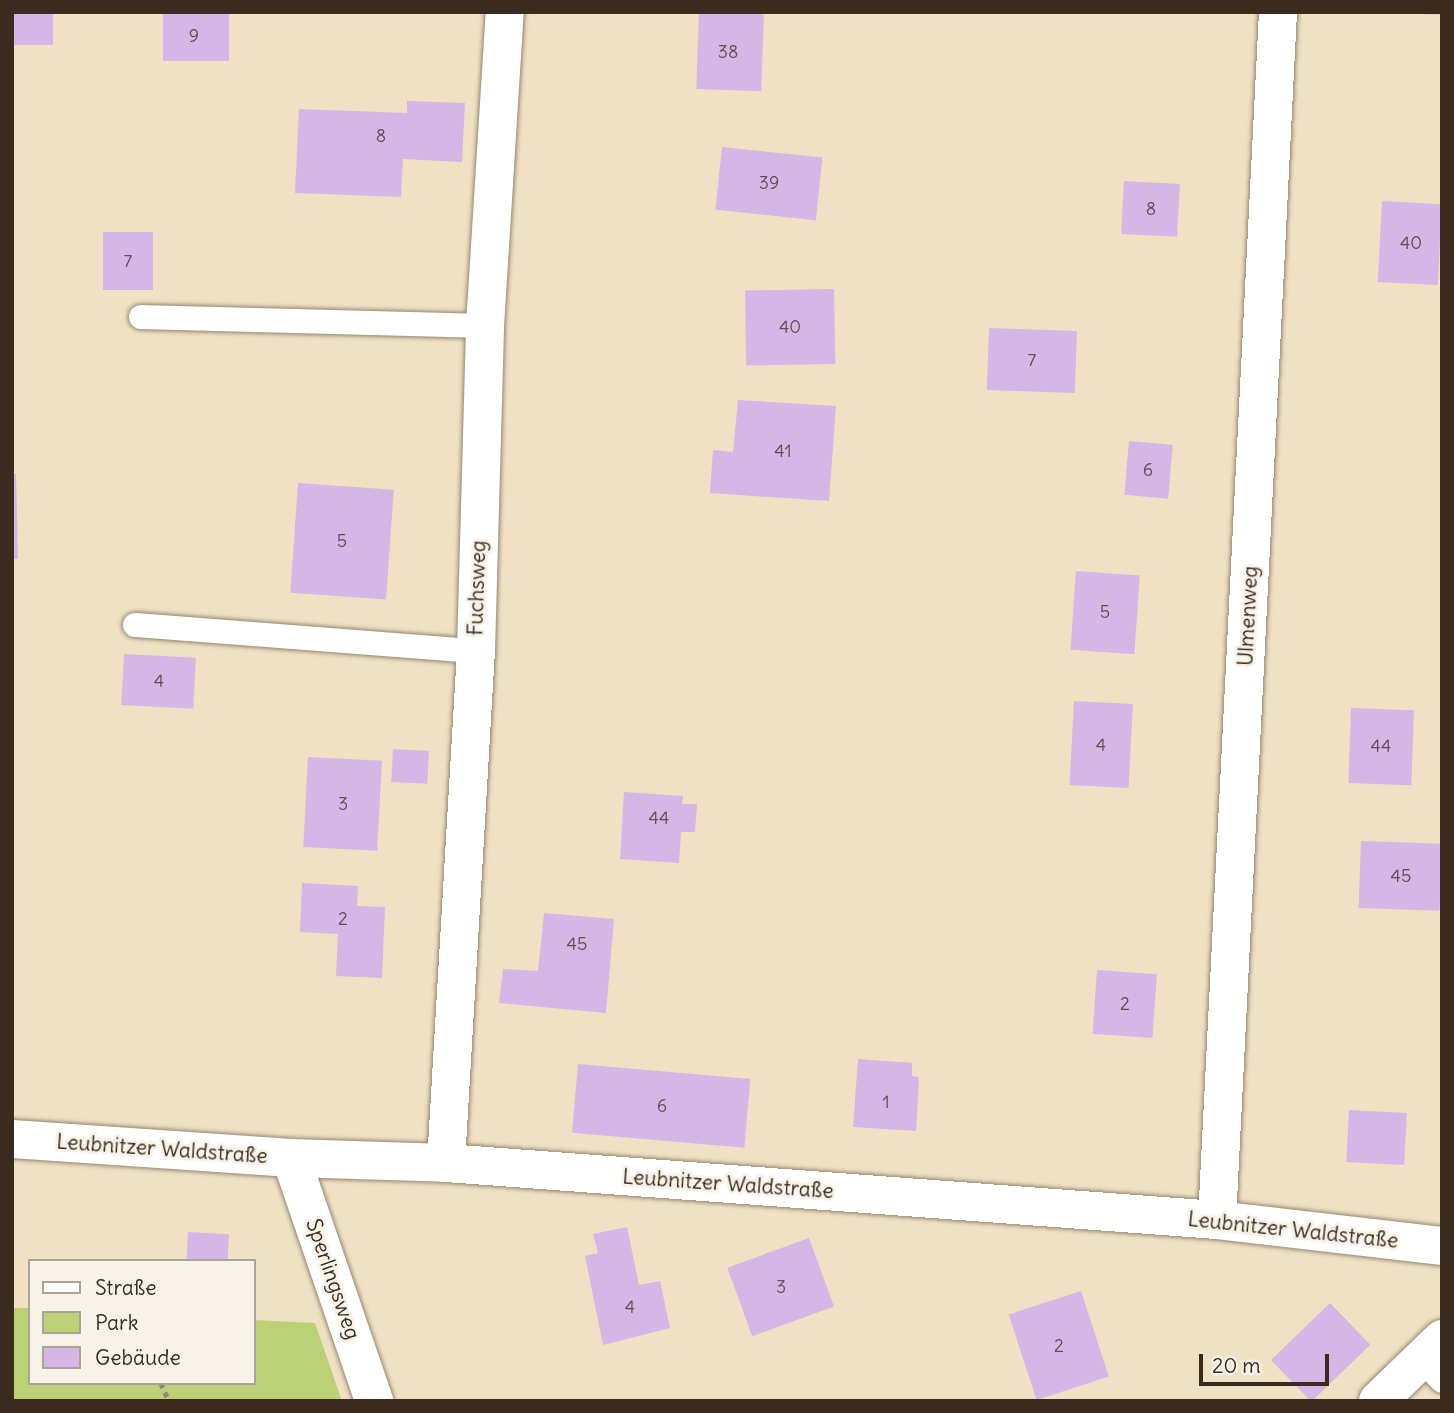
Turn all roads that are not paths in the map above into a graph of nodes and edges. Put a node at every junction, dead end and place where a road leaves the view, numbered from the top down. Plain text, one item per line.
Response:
1 (505, 12) edge
2 (1279, 12) edge
3 (141, 317) dead end
4 (485, 326) junction
5 (135, 625) dead end
6 (476, 652) junction
7 (12, 1139) edge
8 (291, 1158) junction
9 (446, 1163) junction
10 (1217, 1220) junction
11 (1442, 1245) edge
12 (1435, 1359) edge
13 (374, 1401) edge
14 (1378, 1401) edge

1 - 4 street, Fuchsweg
2 - 10 street, Ulmenweg
3 - 4 lane
4 - 6 street, Fuchsweg
5 - 6 lane
6 - 9 street, Fuchsweg
7 - 8 street, Leubnitzer Waldstraße
8 - 9 street, Leubnitzer Waldstraße
8 - 13 street, Sperlingsweg
9 - 10 street, Leubnitzer Waldstraße
10 - 11 street, Leubnitzer Waldstraße
12 - 14 street

